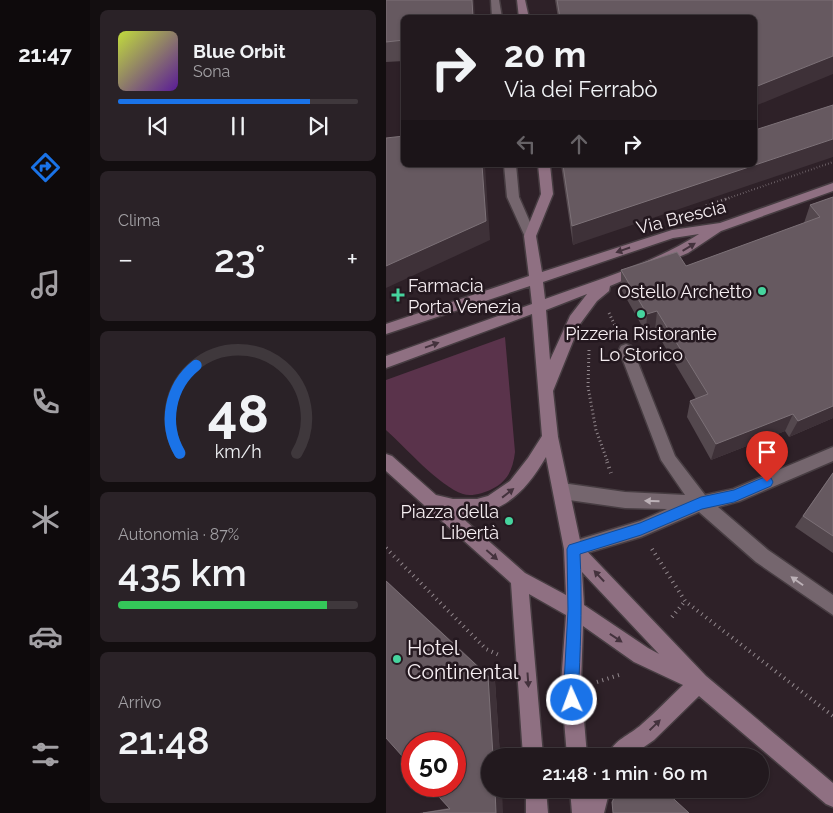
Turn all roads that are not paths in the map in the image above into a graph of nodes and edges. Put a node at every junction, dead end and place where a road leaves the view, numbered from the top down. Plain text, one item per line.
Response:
1 (496, 0) edge
2 (521, 0) edge
3 (497, 15) edge
4 (524, 15) edge
5 (510, 167) edge
6 (544, 167) edge
7 (833, 187) edge
8 (721, 227) junction
9 (530, 236) junction
10 (536, 278) junction
11 (612, 280) junction
12 (538, 308) junction
13 (386, 329) edge
14 (626, 350) dead end
15 (386, 362) edge
16 (546, 394) junction
17 (550, 437) junction
18 (833, 454) edge
19 (386, 461) edge
20 (562, 491) junction
21 (429, 500) junction
22 (701, 503) junction
23 (573, 549) junction
24 (519, 579) junction
25 (833, 606) edge
26 (575, 610) junction
27 (698, 683) junction
28 (532, 748) edge
29 (576, 748) edge
30 (624, 748) edge
31 (833, 797) edge
32 (536, 798) edge
33 (581, 798) edge
34 (597, 798) edge
35 (537, 813) edge
36 (583, 813) edge
37 (593, 813) edge

1 - 3 street
2 - 4 main road
5 - 9 street
6 - 9 main road
7 - 8 main road, Via Brescia
8 -> 10 main road, Via Brescia
11 -> 8 main road
9 - 10 main road
10 - 12 main road
10 - 13 main road
11 - 12 main road
11 - 16 main road
15 -> 12 main road
12 - 16 main road
14 - 22 street
16 - 17 main road
17 - 20 main road
21 -> 17 main road
18 - 22 street
19 - 21 main road
22 -> 20 street
20 - 23 main road
21 -> 24 main road
22 - 23 street
25 -> 22 street
23 - 26 main road
27 -> 23 main road
24 - 26 main road
24 -> 28 main road
26 -> 27 main road
26 - 29 main road
30 -> 27 main road
27 - 31 main road
32 - 35 main road
33 - 36 main road
34 - 37 main road

